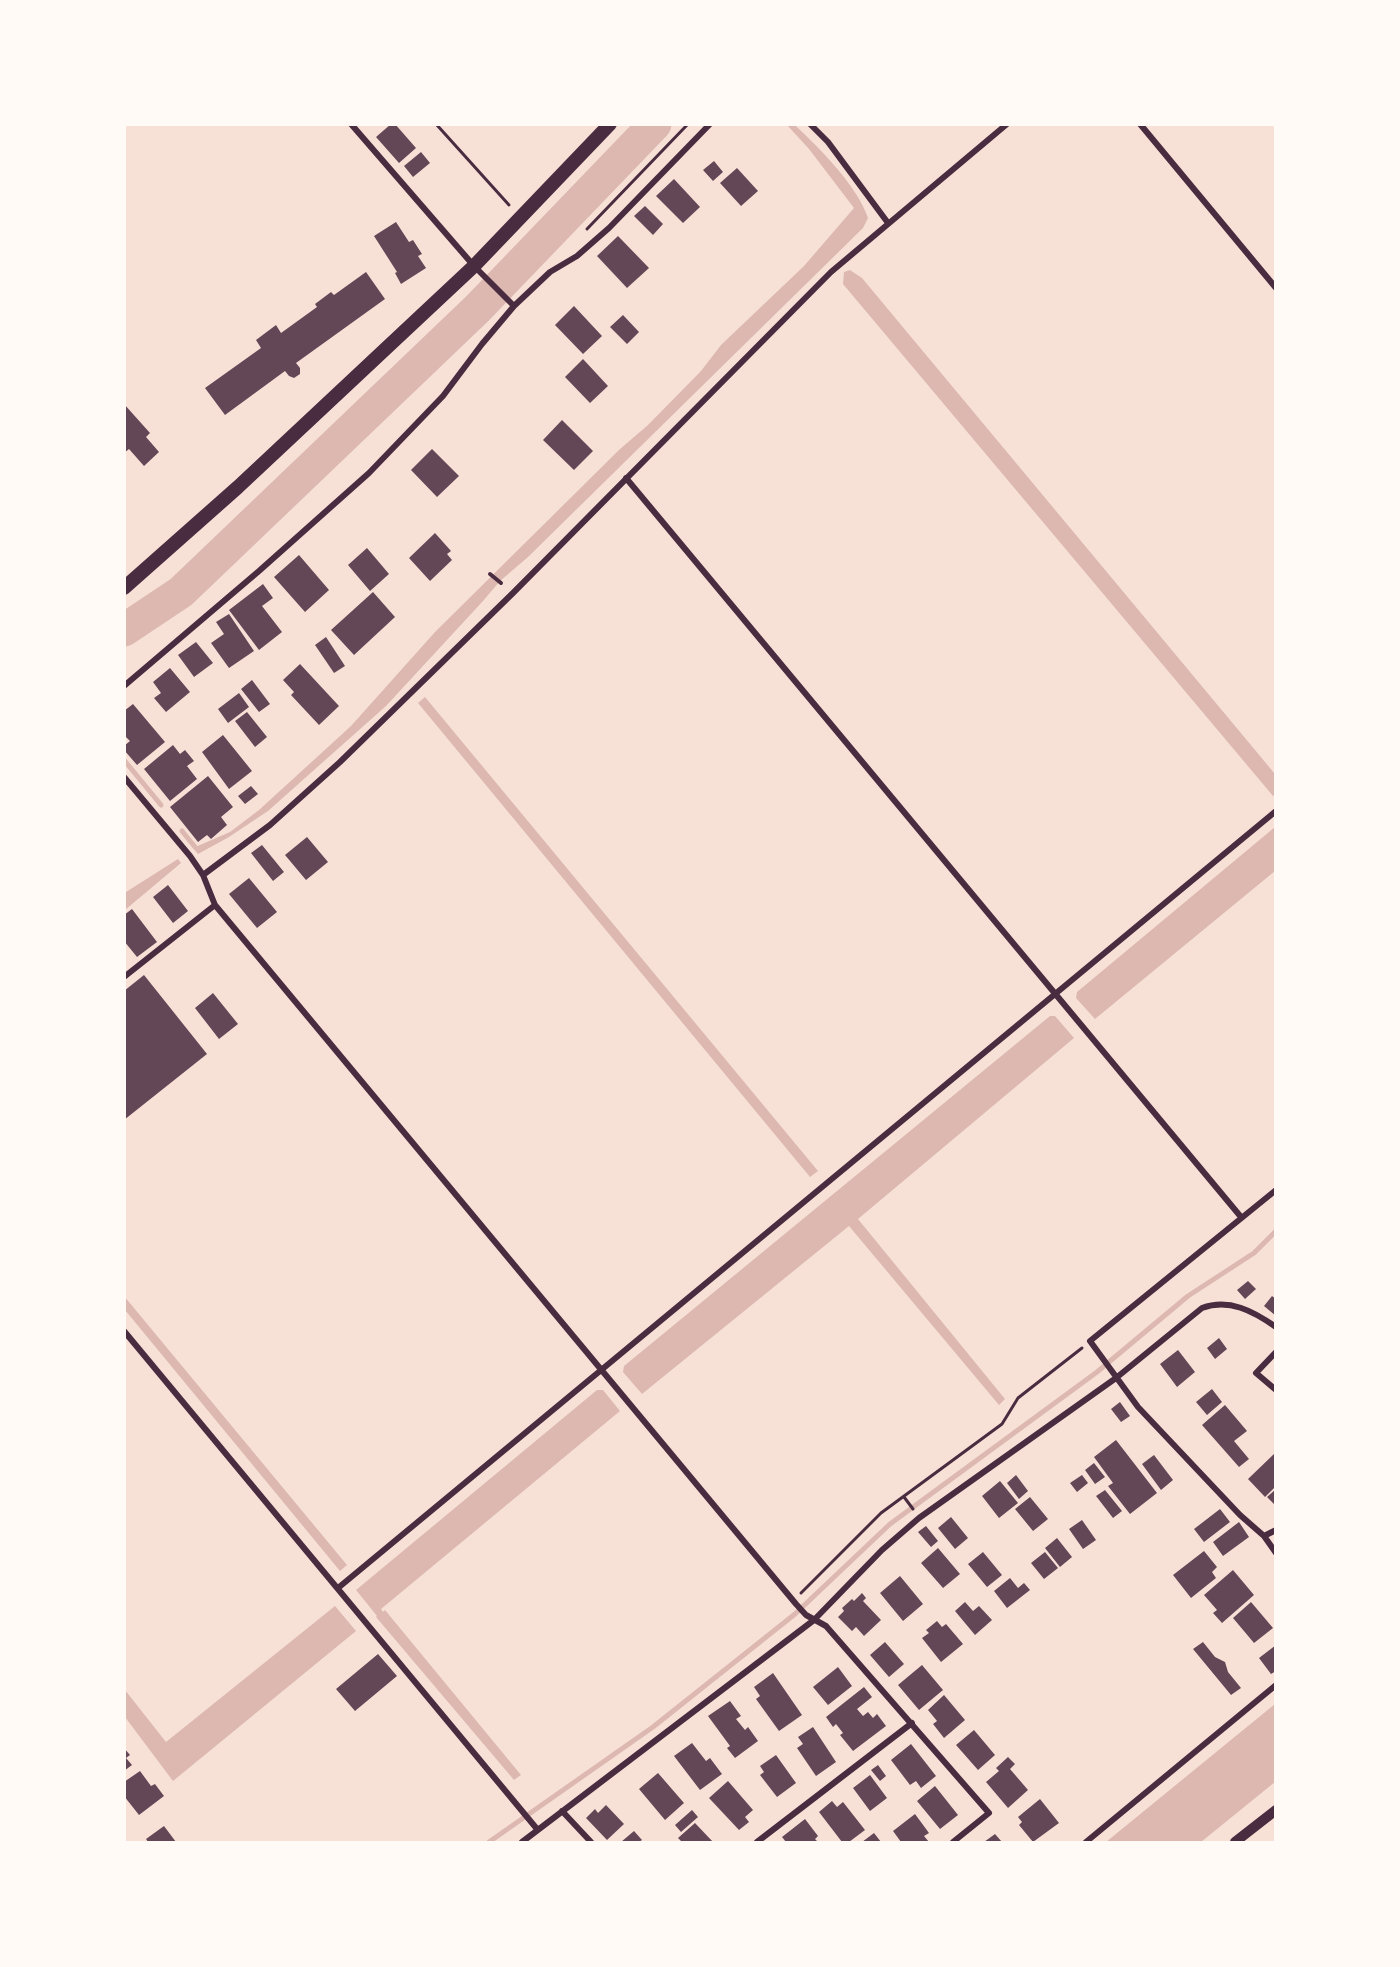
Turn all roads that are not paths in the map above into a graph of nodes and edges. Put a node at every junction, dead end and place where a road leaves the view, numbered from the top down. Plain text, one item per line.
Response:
1 (351, 124) edge
2 (610, 124) edge
3 (710, 124) edge
4 (810, 124) edge
5 (1007, 124) edge
6 (1140, 124) edge
7 (888, 224) junction
8 (474, 266) junction
9 (1275, 288) edge
10 (514, 306) junction
11 (627, 478) junction
12 (490, 574) dead end
13 (501, 583) dead end
14 (124, 588) edge
15 (124, 686) edge
16 (124, 777) edge
17 (1275, 811) edge
18 (203, 875) junction
19 (215, 905) junction
20 (124, 977) edge
21 (1055, 994) junction
22 (1275, 1190) edge
23 (1241, 1217) junction
24 (1275, 1327) edge
25 (124, 1331) edge
26 (1275, 1352) edge
27 (602, 1369) junction
28 (1116, 1378) junction
29 (1275, 1390) edge
30 (1275, 1530) edge
31 (1264, 1536) junction
32 (1275, 1553) edge
33 (338, 1588) junction
34 (814, 1620) junction
35 (1275, 1685) edge
36 (912, 1723) junction
37 (1275, 1810) edge
38 (562, 1812) junction
39 (537, 1829) junction
40 (522, 1842) edge
41 (591, 1842) edge
42 (757, 1842) edge
43 (953, 1842) edge
44 (1086, 1842) edge
45 (1235, 1842) edge

1 - 8 street
2 - 8 highway
3 - 10 street
4 - 7 street
5 - 7 street
6 - 9 street
7 - 11 street
8 - 10 street
8 - 14 highway
10 - 15 street
11 - 18 street
11 - 21 street
12 - 13 lane
16 - 18 street
17 - 21 street
18 - 19 street
19 - 20 street
19 - 27 street
21 - 23 street
21 - 27 street
22 - 23 street
23 - 28 street
24 - 28 street
25 - 33 street
26 - 29 street
27 - 33 street
27 - 34 street
28 - 31 street
28 - 34 street
30 - 31 street
31 - 32 street
33 - 39 street
34 - 36 street
34 - 38 street
35 - 44 street
36 - 42 street
36 - 43 street
37 - 45 street
38 - 39 street
38 - 41 street
39 - 40 street

